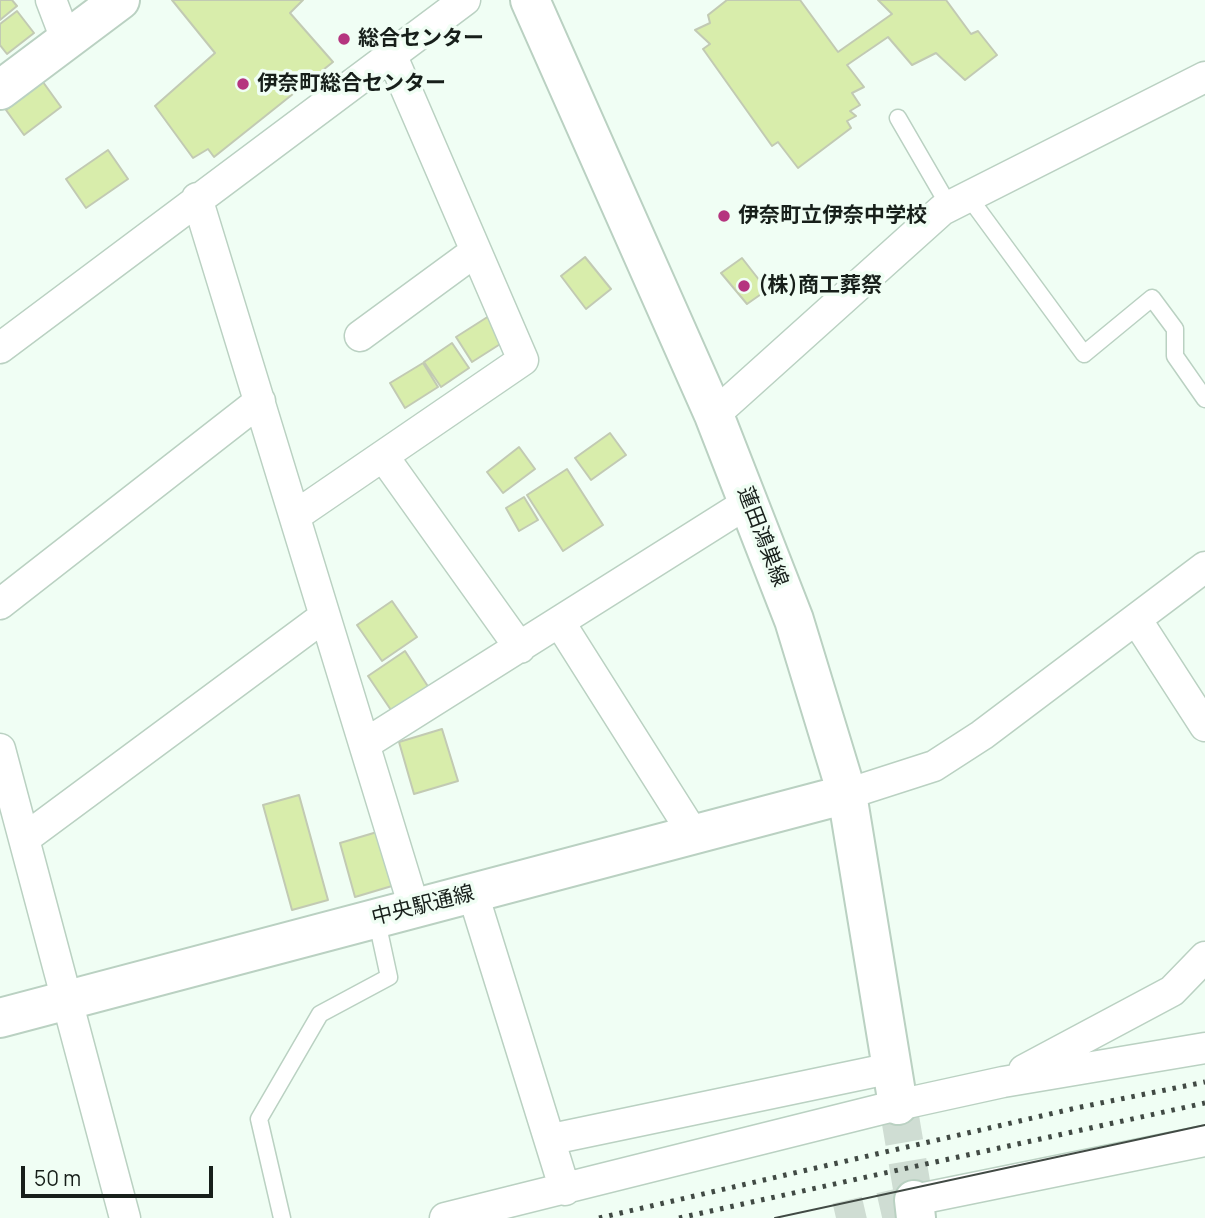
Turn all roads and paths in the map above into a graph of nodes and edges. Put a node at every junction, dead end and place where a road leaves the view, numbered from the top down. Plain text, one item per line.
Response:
1 (51, 0) edge
2 (120, 0) edge
3 (465, 0) edge
4 (530, 0) edge
5 (67, 41) junction
6 (391, 54) junction
7 (1205, 77) edge
8 (0, 90) edge
9 (898, 118) dead end
10 (197, 198) junction
11 (959, 201) junction
12 (476, 251) junction
13 (360, 336) dead end
14 (0, 348) edge
15 (1205, 399) edge
16 (260, 401) junction
17 (714, 415) junction
18 (383, 456) junction
19 (749, 502) junction
20 (295, 516) junction
21 (1205, 567) edge
22 (0, 604) edge
23 (325, 616) junction
24 (1136, 619) junction
25 (560, 623) junction
26 (520, 648) junction
27 (1205, 726) edge
28 (365, 744) junction
29 (0, 748) edge
30 (847, 794) junction
31 (694, 835) junction
32 (24, 839) junction
33 (473, 894) junction
34 (414, 907) junction
35 (376, 917) junction
36 (1205, 957) edge
37 (69, 999) junction
38 (0, 1018) edge
39 (1205, 1048) edge
40 (1003, 1082) junction
41 (895, 1087) junction
42 (552, 1139) junction
43 (1205, 1141) edge
44 (565, 1190) junction
45 (915, 1209) edge
46 (125, 1218) edge
47 (282, 1218) edge
48 (445, 1218) edge

1 - 5 street
2 - 5 main road
3 - 6 street
4 - 17 main road, 蓮田鴻巣線
5 - 8 main road
6 - 10 street
6 - 12 street
7 - 11 street
9 - 11 lane
10 - 14 street
10 - 16 street
11 - 15 lane
11 - 17 street
12 - 13 street
12 - 18 street
16 - 20 street
16 - 22 street
17 - 19 main road, 蓮田鴻巣線
18 - 20 street
18 - 26 street
19 - 25 street
19 - 30 main road, 蓮田鴻巣線
20 - 23 street
21 - 24 street
23 - 28 street
23 - 32 street
24 - 27 street
24 - 30 street
25 - 26 street
25 - 31 street
26 - 28 street
28 - 34 street
29 - 32 street
30 - 31 main road, 中央駅通線
30 - 41 main road, 蓮田鴻巣線
31 - 33 main road, 中央駅通線
32 - 37 street
33 - 34 main road, 中央駅通線
33 - 42 street
34 - 35 main road, 中央駅通線
35 - 37 main road, 中央駅通線
35 - 47 lane
36 - 40 street
37 - 38 main road, 中央駅通線
37 - 46 street
39 - 40 street
40 - 41 street
41 - 42 street
41 - 44 street
42 - 44 street
43 - 45 street
44 - 48 street

